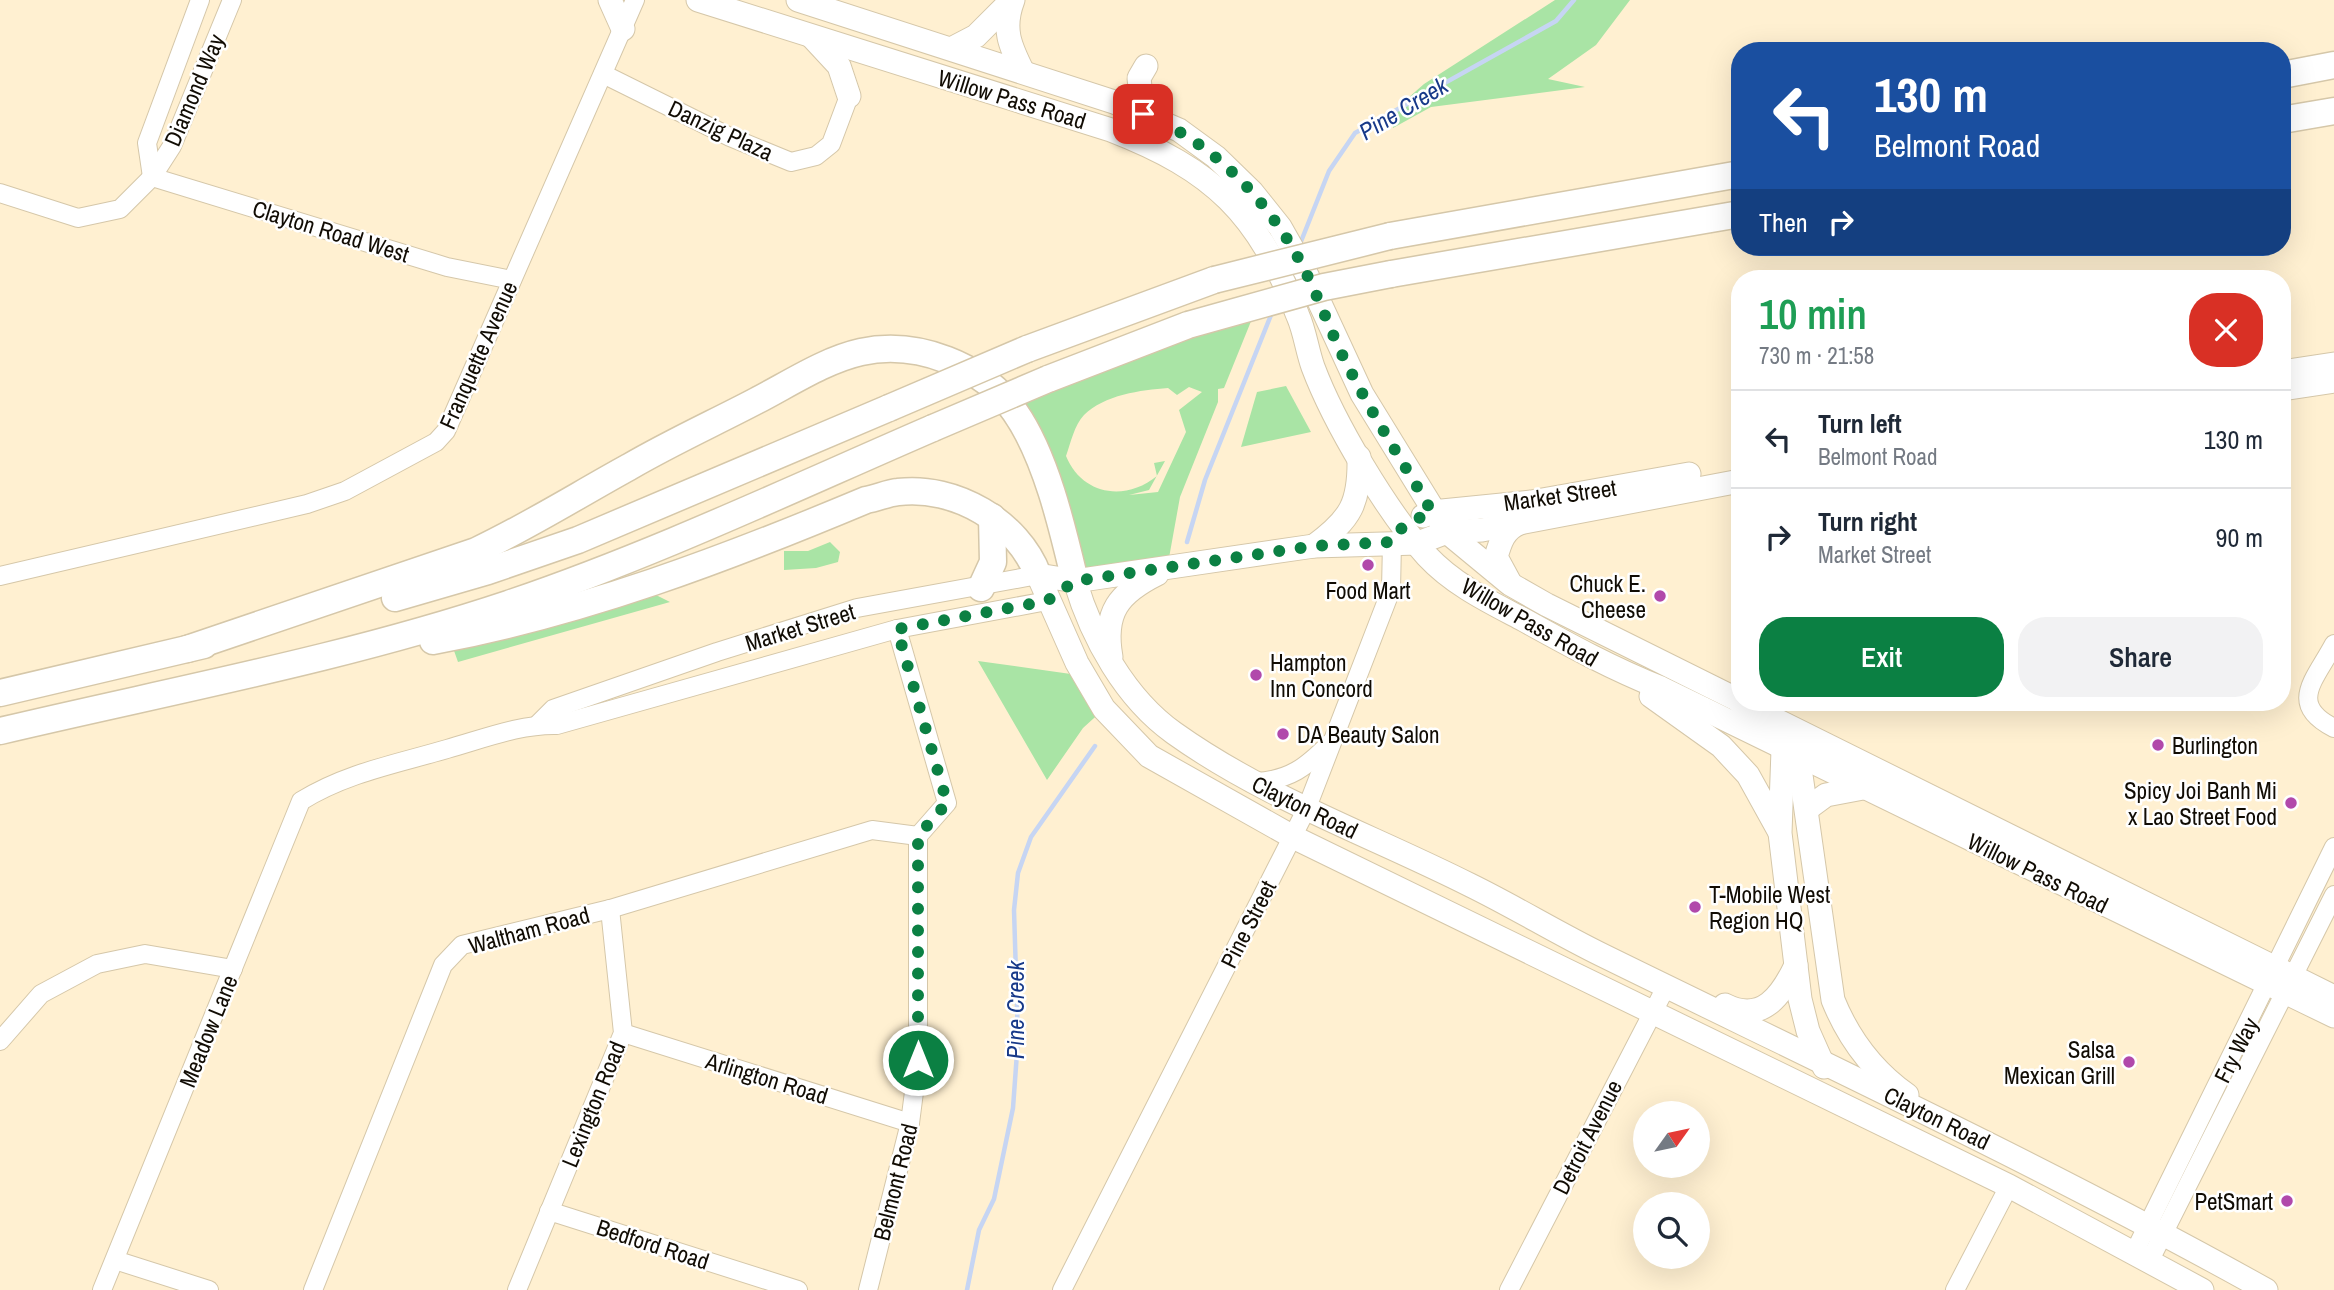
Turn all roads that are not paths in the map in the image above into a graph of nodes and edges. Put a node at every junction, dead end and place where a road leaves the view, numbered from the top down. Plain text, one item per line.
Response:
1 (200, 0) edge
2 (232, 0) edge
3 (610, 0) edge
4 (635, 0) edge
5 (698, 0) edge
6 (798, 0) edge
7 (1012, 0) edge
8 (623, 29) junction
9 (811, 36) junction
10 (953, 48) junction
11 (1146, 65) dead end
12 (2334, 65) edge
13 (1023, 72) junction
14 (2291, 73) edge
15 (603, 75) junction
16 (849, 96) joint
17 (2334, 111) edge
18 (1143, 114) junction
19 (2291, 118) edge
20 (1731, 176) edge
21 (152, 177) junction
22 (0, 193) edge
23 (1731, 216) edge
24 (512, 280) junction
25 (2334, 364) edge
26 (2291, 371) edge
27 (2334, 381) edge
28 (2291, 388) edge
29 (1359, 454) junction
30 (1731, 468) edge
31 (1682, 476) junction
32 (1731, 480) edge
33 (1731, 481) edge
34 (1624, 502) junction
35 (1432, 512) junction
36 (992, 517) junction
37 (1533, 519) junction
38 (1447, 532) junction
39 (1404, 537) junction
40 (1314, 546) junction
41 (1167, 569) junction
42 (1038, 575) junction
43 (0, 576) edge
44 (1075, 581) junction
45 (1510, 584) junction
46 (981, 588) junction
47 (1047, 601) junction
48 (897, 629) junction
49 (2334, 644) edge
50 (187, 649) junction
51 (1112, 663) junction
52 (1614, 670) junction
53 (197, 684) junction
54 (0, 693) edge
55 (1731, 697) edge
56 (1758, 711) edge
57 (538, 724) junction
58 (1790, 727) junction
59 (2334, 729) edge
60 (0, 731) edge
61 (1335, 738) junction
62 (1792, 753) junction
63 (1255, 782) junction
64 (328, 784) joint
65 (1863, 788) junction
66 (1807, 808) junction
67 (1306, 810) junction
68 (1780, 833) junction
69 (918, 836) junction
70 (1293, 837) junction
71 (2334, 847) edge
72 (1997, 853) junction
73 (2072, 868) junction
74 (2334, 895) edge
75 (610, 909) junction
76 (1604, 956) junction
77 (1543, 957) junction
78 (1796, 965) junction
79 (233, 969) junction
80 (2280, 980) junction
81 (1663, 983) junction
82 (2334, 997) edge
83 (1651, 1014) junction
84 (2334, 1016) edge
85 (623, 1033) junction
86 (0, 1041) edge
87 (1821, 1063) junction
88 (1854, 1112) junction
89 (911, 1123) junction
90 (1946, 1123) junction
91 (2009, 1186) junction
92 (549, 1211) junction
93 (2156, 1229) junction
94 (2143, 1256) junction
95 (115, 1260) junction
96 (102, 1290) edge
97 (209, 1290) edge
98 (313, 1290) edge
99 (517, 1290) edge
100 (798, 1290) edge
101 (868, 1290) edge
102 (1062, 1290) edge
103 (1509, 1290) edge
104 (1955, 1290) edge
105 (2202, 1290) edge
106 (2266, 1290) edge

1 - 21 street, Diamond Way
2 - 21 street, Diamond Way
3 - 8 main road
4 - 8 street, Franquette Avenue
5 - 9 main road, Willow Pass Road
6 - 10 main road, Willow Pass Road
7 - 10 main road
7 - 13 main road
8 - 15 street, Franquette Avenue
9 - 16 main road
9 - 29 main road, Willow Pass Road
10 - 13 main road, Willow Pass Road
11 - 18 main road
12 - 14 highway
13 - 18 main road, Willow Pass Road
15 - 16 street, Danzig Plaza
15 - 24 street, Franquette Avenue
17 - 19 highway
18 - 35 main road, Willow Pass Road
20 - 50 highway, bridge
21 - 22 street, Diamond Way
21 - 24 street, Clayton Road West
23 - 53 highway, bridge
24 - 43 street, Franquette Avenue
25 - 26 main road
27 - 28 main road
29 - 39 main road, Willow Pass Road
29 - 40 main road
30 - 31 main road, Market Street
31 - 32 main road
31 - 34 main road
31 - 35 main road, Market Street
33 - 34 main road, Market Street
34 - 37 main road, Market Street
35 - 38 main road, Willow Pass Road
35 - 39 main road, Market Street
36 - 42 highway
36 - 46 highway
36 - 53 highway
37 - 38 main road, Market Street
37 - 45 main road
38 - 39 main road, Market Street
38 - 45 main road, Willow Pass Road
39 - 40 main road, Market Street
39 - 52 main road, Willow Pass Road
39 - 61 street, Pine Street
40 - 41 main road, Market Street
41 - 44 main road, Market Street
41 - 51 main road
42 - 44 main road, Market Street
42 - 46 street, Market Street
42 - 47 main road, Clayton Road
44 - 47 main road, Market Street
44 - 50 highway
44 - 51 main road, Clayton Road
45 - 55 main road, Willow Pass Road
46 - 57 street, Market Street
47 - 48 street, Market Street
47 - 70 main road, Clayton Road
48 - 57 street, Market Street
48 - 69 street
49 - 59 street
50 - 54 highway
51 - 63 main road, Clayton Road
52 - 62 main road, Willow Pass Road
52 - 68 main road
53 - 60 highway
56 - 58 main road, Willow Pass Road
57 - 64 street, Market Street
58 - 62 main road
58 - 73 main road, Willow Pass Road
61 - 63 street
61 - 67 street, Pine Street
62 - 65 main road, Willow Pass Road
62 - 66 main road
62 - 68 main road
63 - 67 main road, Clayton Road
64 - 79 street, Meadow Lane
65 - 66 main road
65 - 72 main road, Willow Pass Road
66 - 90 main road
67 - 70 street, Pine Street
67 - 76 main road, Clayton Road
68 - 78 main road
69 - 75 street, Waltham Road
69 - 89 street, Belmont Road
70 - 77 main road, Clayton Road
70 - 102 street, Pine Street
71 - 80 street, Fry Way
72 - 73 main road
72 - 80 main road, Willow Pass Road
73 - 80 main road, Willow Pass Road
74 - 80 street, Fry Way
75 - 85 street, Lexington Road
75 - 98 street, Waltham Road
76 - 77 main road, Clayton Road
76 - 81 main road, Clayton Road
77 - 83 main road, Clayton Road
78 - 81 main road
78 - 87 main road
79 - 86 street
79 - 95 street, Meadow Lane
80 - 82 main road, Willow Pass Road
80 - 84 main road, Willow Pass Road
80 - 93 street, Fry Way
81 - 83 street, Detroit Avenue
81 - 87 main road, Clayton Road
83 - 88 main road, Clayton Road
83 - 103 street, Detroit Avenue
85 - 89 street, Arlington Road
85 - 92 street, Lexington Road
87 - 88 main road
87 - 90 main road, Clayton Road
88 - 91 main road, Clayton Road
89 - 101 street, Belmont Road
90 - 93 main road, Clayton Road
91 - 94 main road, Clayton Road
91 - 104 street
92 - 99 street, Lexington Road
92 - 100 street, Bedford Road
93 - 94 street, Fry Way
93 - 106 main road, Clayton Road
94 - 105 main road, Clayton Road
95 - 96 street, Meadow Lane
95 - 97 street

